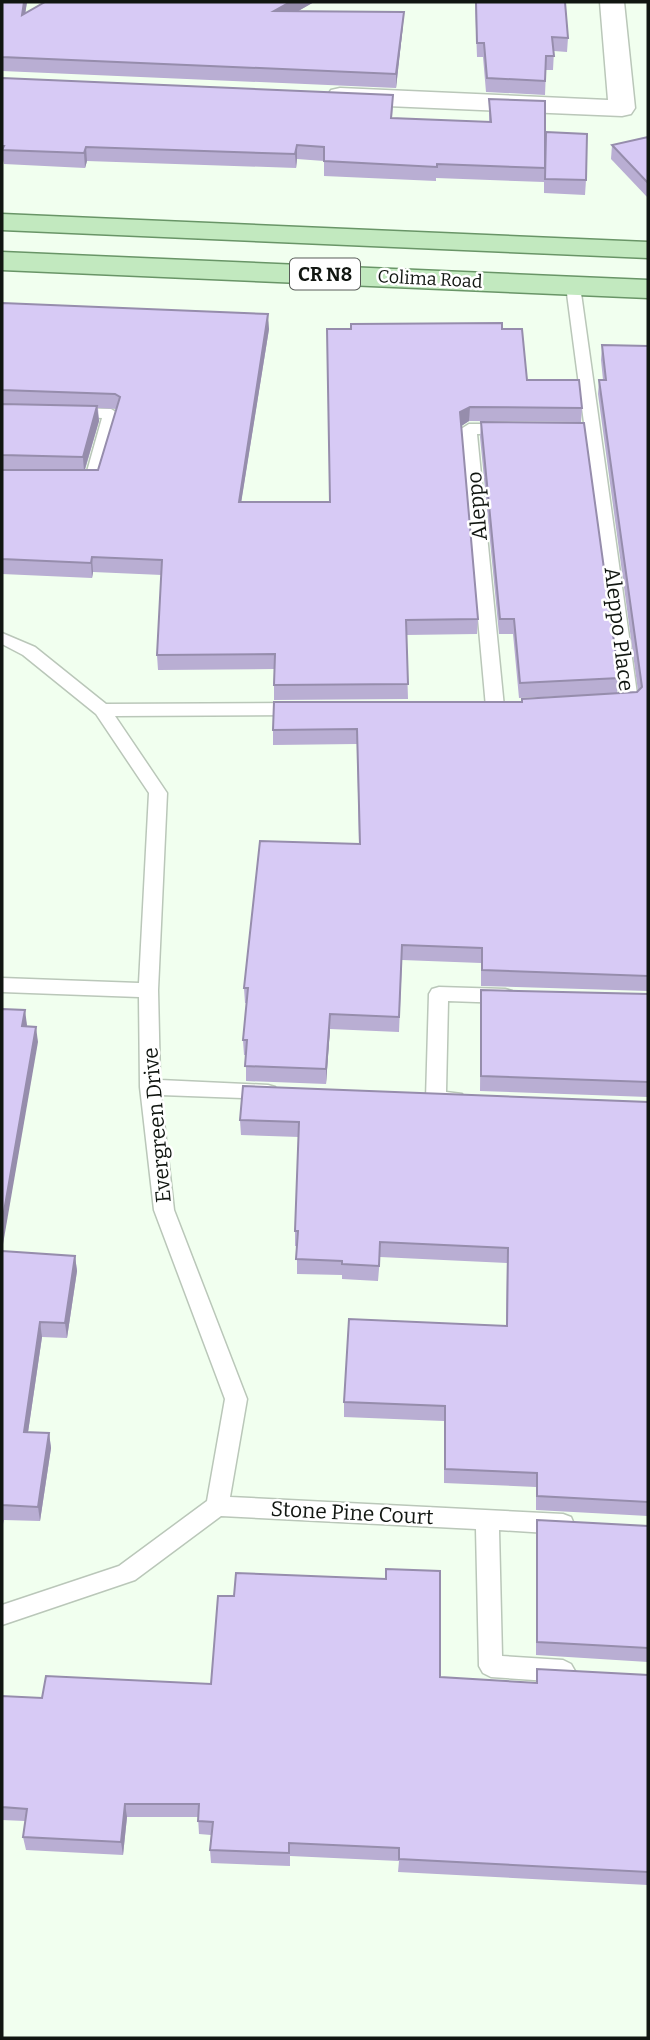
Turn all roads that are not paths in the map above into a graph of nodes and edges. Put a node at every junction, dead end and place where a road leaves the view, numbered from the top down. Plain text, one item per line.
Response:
1 (612, 2) edge
2 (318, 95) edge
3 (2, 222) edge
4 (648, 250) edge
5 (2, 261) edge
6 (573, 286) junction
7 (648, 289) edge
8 (56, 412) edge
9 (525, 429) edge
10 (66, 479) edge
11 (2, 638) edge
12 (589, 703) edge
13 (495, 707) edge
14 (319, 709) edge
15 (102, 710) junction
16 (2, 985) edge
17 (148, 990) junction
18 (523, 996) edge
19 (150, 1087) junction
20 (286, 1093) edge
21 (476, 1100) edge
22 (217, 1506) junction
23 (486, 1520) junction
24 (581, 1525) edge
25 (2, 1615) edge
26 (583, 1672) edge

1 - 2 street
3 - 4 main road, Colima Road / CR N8
5 - 6 main road, Colima Road / CR N8
6 - 7 main road, Colima Road / CR N8
6 - 12 lane, Aleppo Place
8 - 10 lane
9 - 13 lane, Aleppo
11 - 15 lane, Evergreen Drive
14 - 15 lane
15 - 17 lane, Evergreen Drive
16 - 17 lane
17 - 19 lane, Evergreen Drive
18 - 21 lane
19 - 20 lane
19 - 22 lane, Evergreen Drive
22 - 23 lane, Stone Pine Court
22 - 25 lane
23 - 24 lane, Stone Pine Court
23 - 26 lane

